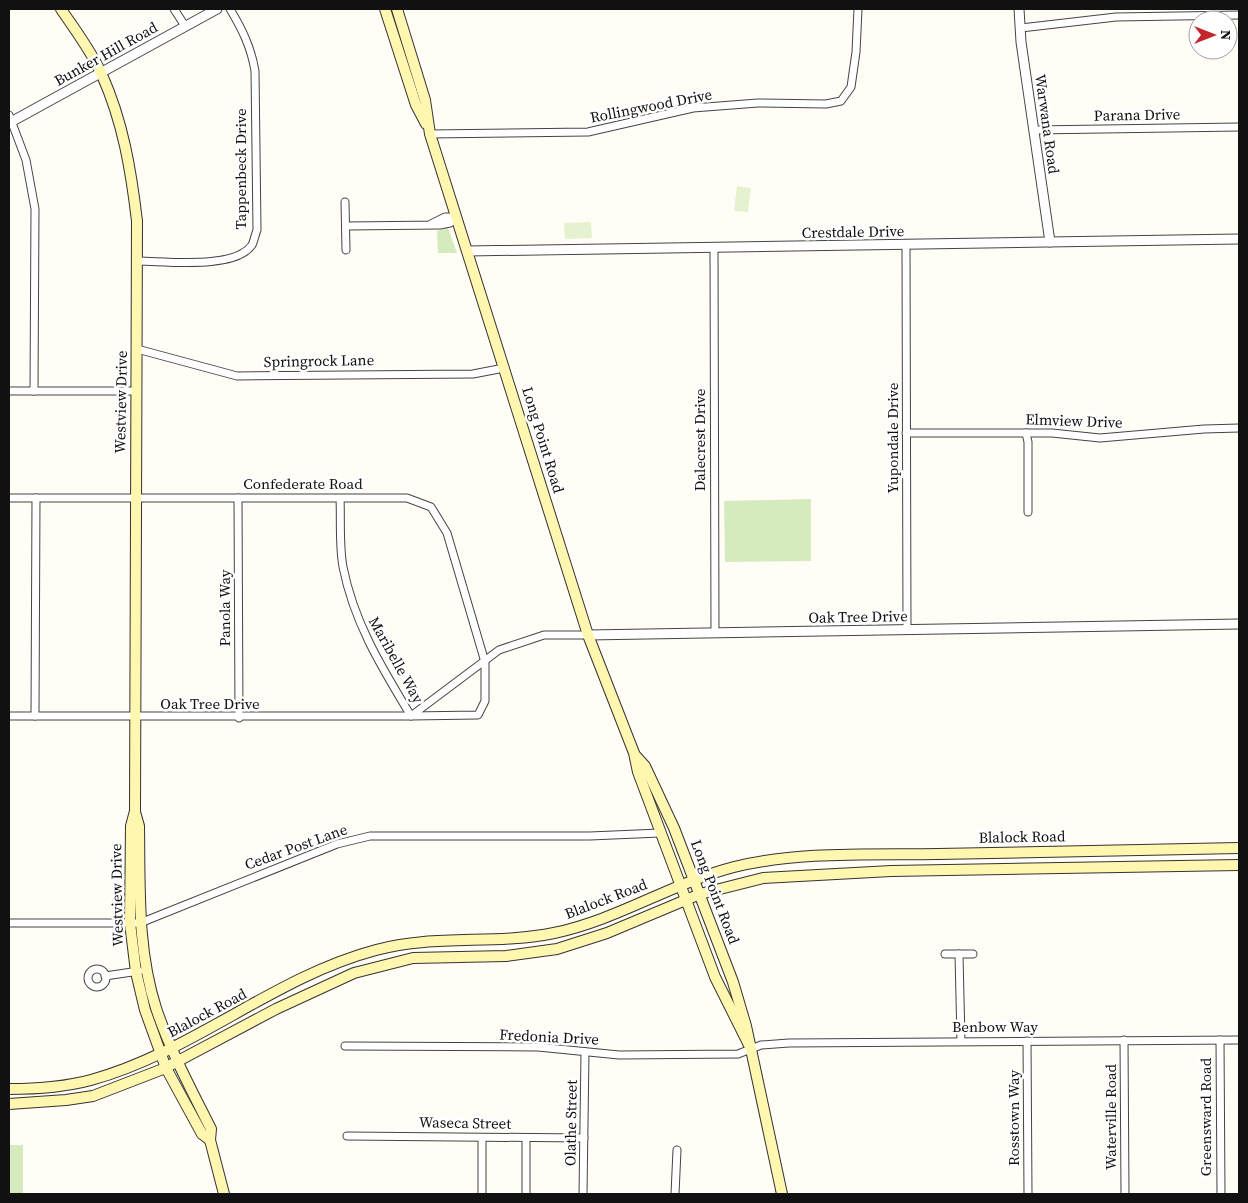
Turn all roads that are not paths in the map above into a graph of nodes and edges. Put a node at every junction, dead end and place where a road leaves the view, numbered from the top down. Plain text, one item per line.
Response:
1 (62, 9) edge
2 (174, 9) edge
3 (217, 9) edge
4 (230, 9) edge
5 (385, 9) edge
6 (397, 9) edge
7 (858, 9) edge
8 (1019, 9) edge
9 (1239, 15) edge
10 (185, 26) junction
11 (1020, 28) junction
12 (102, 73) junction
13 (10, 120) edge
14 (1239, 127) edge
15 (1035, 130) junction
16 (430, 134) junction
17 (345, 202) dead end
18 (457, 217) junction
19 (347, 226) junction
20 (1239, 239) edge
21 (1050, 242) junction
22 (906, 245) junction
23 (714, 247) junction
24 (346, 250) dead end
25 (468, 251) junction
26 (138, 261) junction
27 (137, 349) junction
28 (504, 368) junction
29 (9, 390) edge
30 (34, 391) junction
31 (137, 391) junction
32 (1239, 428) edge
33 (1026, 432) junction
34 (906, 433) junction
35 (9, 498) edge
36 (36, 498) junction
37 (135, 498) junction
38 (238, 498) junction
39 (340, 498) junction
40 (1028, 512) dead end
41 (1239, 624) edge
42 (906, 630) junction
43 (715, 632) junction
44 (588, 635) junction
45 (485, 662) junction
46 (9, 716) edge
47 (35, 716) junction
48 (411, 716) junction
49 (135, 717) junction
50 (239, 718) junction
51 (634, 753) junction
52 (660, 833) junction
53 (1200, 848) junction
54 (1239, 848) edge
55 (1082, 851) junction
56 (977, 853) junction
57 (891, 854) junction
58 (808, 857) junction
59 (1239, 865) edge
60 (1200, 866) junction
61 (1083, 868) junction
62 (981, 870) junction
63 (891, 871) junction
64 (808, 874) junction
65 (695, 880) junction
66 (680, 885) junction
67 (700, 894) junction
68 (686, 900) junction
69 (9, 923) edge
70 (135, 923) junction
71 (576, 928) junction
72 (475, 940) junction
73 (582, 942) junction
74 (945, 954) dead end
75 (959, 954) junction
76 (973, 954) dead end
77 (475, 955) junction
78 (348, 958) junction
79 (147, 970) junction
80 (136, 972) junction
81 (354, 973) junction
82 (105, 976) dead end
83 (272, 994) junction
84 (276, 1009) junction
85 (1124, 1040) junction
86 (1220, 1040) junction
87 (1239, 1040) edge
88 (961, 1041) junction
89 (1027, 1041) junction
90 (345, 1046) dead end
91 (171, 1049) junction
92 (751, 1049) junction
93 (586, 1052) junction
94 (161, 1054) junction
95 (178, 1063) junction
96 (166, 1068) junction
97 (64, 1085) junction
98 (9, 1089) edge
99 (66, 1100) junction
100 (9, 1104) edge
101 (347, 1136) dead end
102 (482, 1138) junction
103 (526, 1138) junction
104 (584, 1138) junction
105 (210, 1140) junction
106 (677, 1150) dead end
107 (224, 1194) edge
108 (482, 1194) edge
109 (526, 1194) edge
110 (583, 1194) edge
111 (675, 1194) edge
112 (782, 1194) edge
113 (1028, 1194) edge
114 (1125, 1194) edge
115 (1221, 1194) edge

1 - 12 main road, Westview Drive
2 - 10 street
3 - 10 street, Bunker Hill Road
4 - 26 street, Tappenbeck Drive
5 - 16 main road, Long Point Road
6 - 16 main road, Long Point Road
7 - 16 street, Rollingwood Drive
8 - 11 street, Warwana Road
9 - 11 street
10 - 12 street, Bunker Hill Road
11 - 15 street, Warwana Road
12 - 13 street, Bunker Hill Road
12 - 26 main road, Westview Drive
13 - 30 street
14 - 15 street, Parana Drive
15 - 21 street, Warwana Road
16 - 18 main road, Long Point Road
17 - 19 street
18 - 19 street
18 - 25 main road, Long Point Road
19 - 24 street
20 - 21 street, Crestdale Drive
21 - 22 street, Crestdale Drive
22 - 23 street, Crestdale Drive
22 - 34 street, Yupondale Drive
23 - 25 street, Crestdale Drive
23 - 43 street, Dalecrest Drive
25 - 28 main road, Long Point Road
26 - 27 main road, Westview Drive
27 - 28 street, Springrock Lane
27 - 31 main road, Westview Drive
28 - 44 main road, Long Point Road
29 - 30 street
30 - 31 street
31 - 37 main road, Westview Drive
32 - 33 street, Elmview Drive
33 - 34 street, Elmview Drive
33 - 40 street
34 - 42 street, Yupondale Drive
35 - 36 street, Confederate Road
36 - 37 street, Confederate Road
36 - 47 street
37 - 38 street, Confederate Road
37 - 49 main road, Westview Drive
38 - 39 street, Confederate Road
38 - 50 street, Panola Way
39 - 45 street, Confederate Road
39 - 48 street, Maribelle Way
41 - 42 street, Oak Tree Drive
42 - 43 street, Oak Tree Drive
43 - 44 street, Oak Tree Drive
44 - 45 street, Oak Tree Drive
44 - 51 main road, Long Point Road
45 - 48 street, Oak Tree Drive
45 - 48 street, Oak Tree Drive
46 - 47 street, Oak Tree Drive
47 - 49 street, Oak Tree Drive
48 - 50 street, Oak Tree Drive
49 - 50 street, Oak Tree Drive
49 - 70 main road, Westview Drive
51 - 52 main road, Long Point Road
51 - 65 main road, Long Point Road
52 - 66 main road, Long Point Road
52 - 70 street, Cedar Post Lane
53 - 54 main road, Blalock Road
53 - 55 main road, Blalock Road
53 - 60 main road
55 - 56 main road, Blalock Road
55 - 61 main road
56 - 57 main road, Blalock Road
56 - 62 main road
57 - 58 main road, Blalock Road
57 - 63 main road
58 - 64 main road
58 - 65 main road, Blalock Road
59 - 60 main road, Blalock Road
60 - 61 main road, Blalock Road
61 - 62 main road, Blalock Road
62 - 63 main road, Blalock Road
63 - 64 main road, Blalock Road
64 - 67 main road, Blalock Road
65 - 66 main road, Blalock Road
65 - 67 main road, Long Point Road
66 - 68 main road, Long Point Road
66 - 71 main road, Blalock Road
67 - 68 main road, Blalock Road
67 - 92 main road, Long Point Road
68 - 73 main road, Blalock Road
68 - 92 main road, Long Point Road
69 - 70 street, Cedar Post Lane
70 - 79 main road, Westview Drive
70 - 80 main road, Westview Drive
71 - 72 main road, Blalock Road
71 - 73 main road
72 - 77 main road
72 - 78 main road, Blalock Road
73 - 77 main road, Blalock Road
74 - 75 street
75 - 76 street
75 - 88 street
77 - 81 main road, Blalock Road
78 - 81 main road
78 - 83 main road, Blalock Road
79 - 80 street
79 - 91 main road, Westview Drive
80 - 82 street
80 - 94 main road, Westview Drive
81 - 84 main road, Blalock Road
83 - 84 main road
83 - 91 main road, Blalock Road
84 - 95 main road, Blalock Road
85 - 86 street, Benbow Way
85 - 89 street, Benbow Way
85 - 114 street, Waterville Road
86 - 87 street, Benbow Way
86 - 115 street, Greensward Road
88 - 89 street, Benbow Way
88 - 92 street, Benbow Way
89 - 113 street, Rosstown Way
90 - 93 street, Fredonia Drive
91 - 94 main road, Blalock Road
91 - 95 main road, Westview Drive
92 - 93 street, Fredonia Drive
92 - 112 main road, Long Point Road
93 - 104 street, Olathe Street
94 - 96 main road, Westview Drive
94 - 97 main road, Blalock Road
95 - 96 main road, Blalock Road
95 - 105 main road, Westview Drive
96 - 99 main road, Blalock Road
96 - 105 main road, Westview Drive
97 - 98 main road, Blalock Road
97 - 99 main road
99 - 100 main road, Blalock Road
101 - 102 street, Waseca Street
102 - 103 street, Waseca Street
102 - 108 street
103 - 104 street, Waseca Street
103 - 109 street
104 - 110 street, Olathe Street
105 - 107 main road, Westview Drive
106 - 111 street

